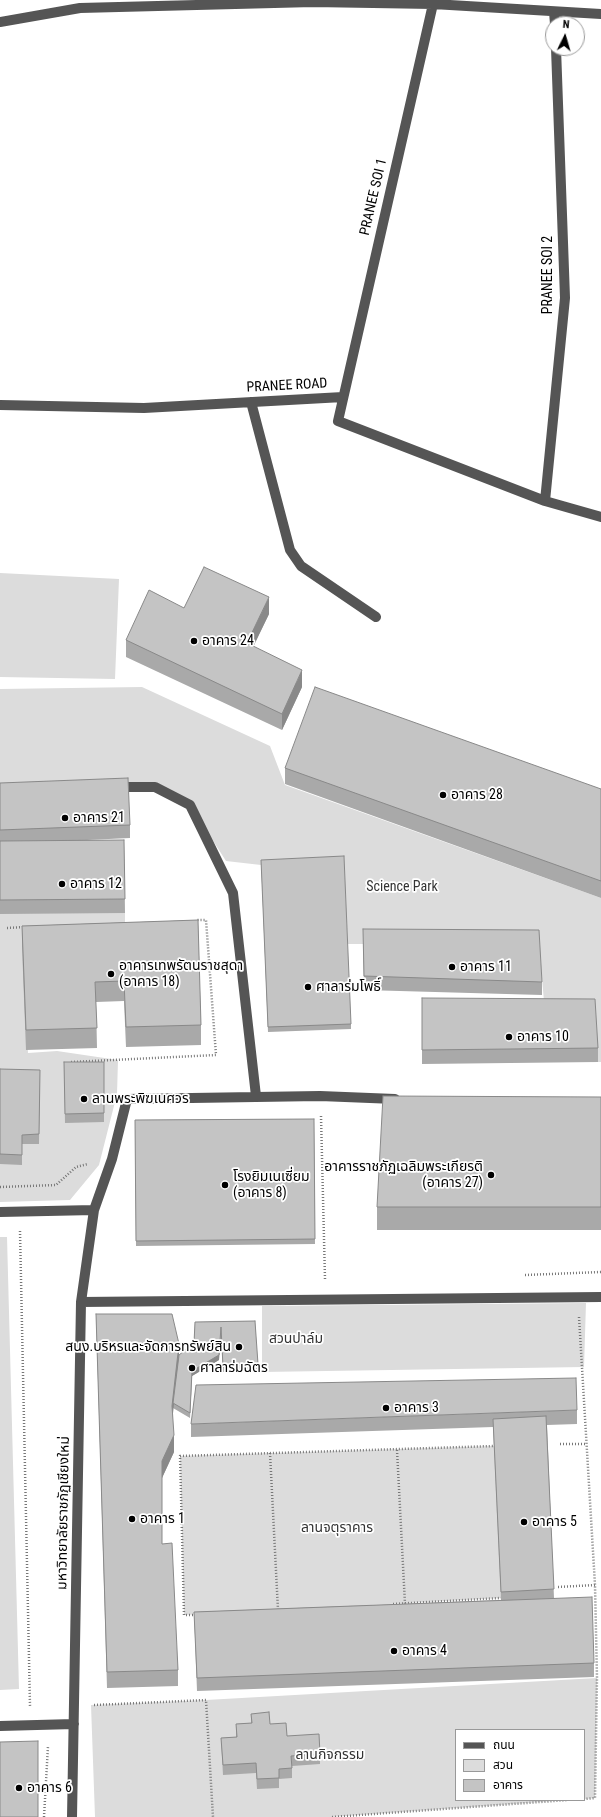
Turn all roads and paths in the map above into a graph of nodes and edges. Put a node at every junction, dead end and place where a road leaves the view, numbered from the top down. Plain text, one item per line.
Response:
1 (314, 1) edge
2 (167, 3) edge
3 (433, 4) junction
4 (554, 12) junction
5 (601, 14) edge
6 (554, 16) edge
7 (0, 22) edge
8 (556, 56) edge
9 (343, 397) junction
10 (251, 402) junction
11 (0, 405) edge
12 (545, 501) junction
13 (601, 517) edge
14 (376, 617) dead end
15 (108, 787) edge
16 (190, 920) edge
17 (31, 927) edge
18 (7, 928) dead end
19 (70, 1062) edge
20 (256, 1096) junction
21 (320, 1096) junction
22 (406, 1100) edge
23 (112, 1159) junction
24 (0, 1187) edge
25 (94, 1210) junction
26 (0, 1212) edge
27 (20, 1226) dead end
28 (326, 1284) dead end
29 (601, 1297) edge
30 (81, 1302) junction
31 (579, 1314) dead end
32 (560, 1444) dead end
33 (586, 1444) junction
34 (494, 1446) edge
35 (397, 1450) junction
36 (270, 1453) junction
37 (595, 1585) junction
38 (558, 1588) dead end
39 (501, 1598) edge
40 (389, 1604) edge
41 (405, 1604) junction
42 (271, 1611) edge
43 (200, 1615) edge
44 (91, 1705) dead end
45 (30, 1707) dead end
46 (74, 1724) junction
47 (0, 1726) edge
48 (48, 1743) dead end
49 (585, 1799) edge
50 (554, 1801) edge
51 (44, 1817) edge
52 (72, 1817) edge
53 (213, 1817) edge
54 (332, 1817) edge

1 - 2 street
1 - 3 street
2 - 7 street
3 - 4 street
3 - 9 street, PRANEE SOI 1
4 - 5 street
4 - 6 street
8 - 12 street, PRANEE SOI 2
9 - 10 street, PRANEE ROAD
9 - 12 street, PRANEE ROAD
10 - 11 street, PRANEE ROAD
10 - 14 street
12 - 13 street, PRANEE ROAD
15 - 20 street
16 - 19 path
17 - 18 path
20 - 21 street
20 - 23 street, มหาวิทยาลัยราชภัฏเชียงใหม่
21 - 22 street
21 - 28 path
23 - 24 path
23 - 25 street, มหาวิทยาลัยราชภัฏเชียงใหม่
25 - 26 street
25 - 30 street, มหาวิทยาลัยราชภัฏเชียงใหม่
27 - 45 path
29 - 30 street
30 - 46 street, มหาวิทยาลัยราชภัฏเชียงใหม่
31 - 33 path
32 - 33 path
33 - 37 path
34 - 35 path
35 - 36 path
35 - 41 path
36 - 42 path
36 - 43 path
37 - 38 path
37 - 49 path
39 - 41 path
40 - 41 path
44 - 53 path
46 - 47 street
46 - 52 street, มหาวิทยาลัยราชภัฏเชียงใหม่
48 - 51 path
50 - 54 path

